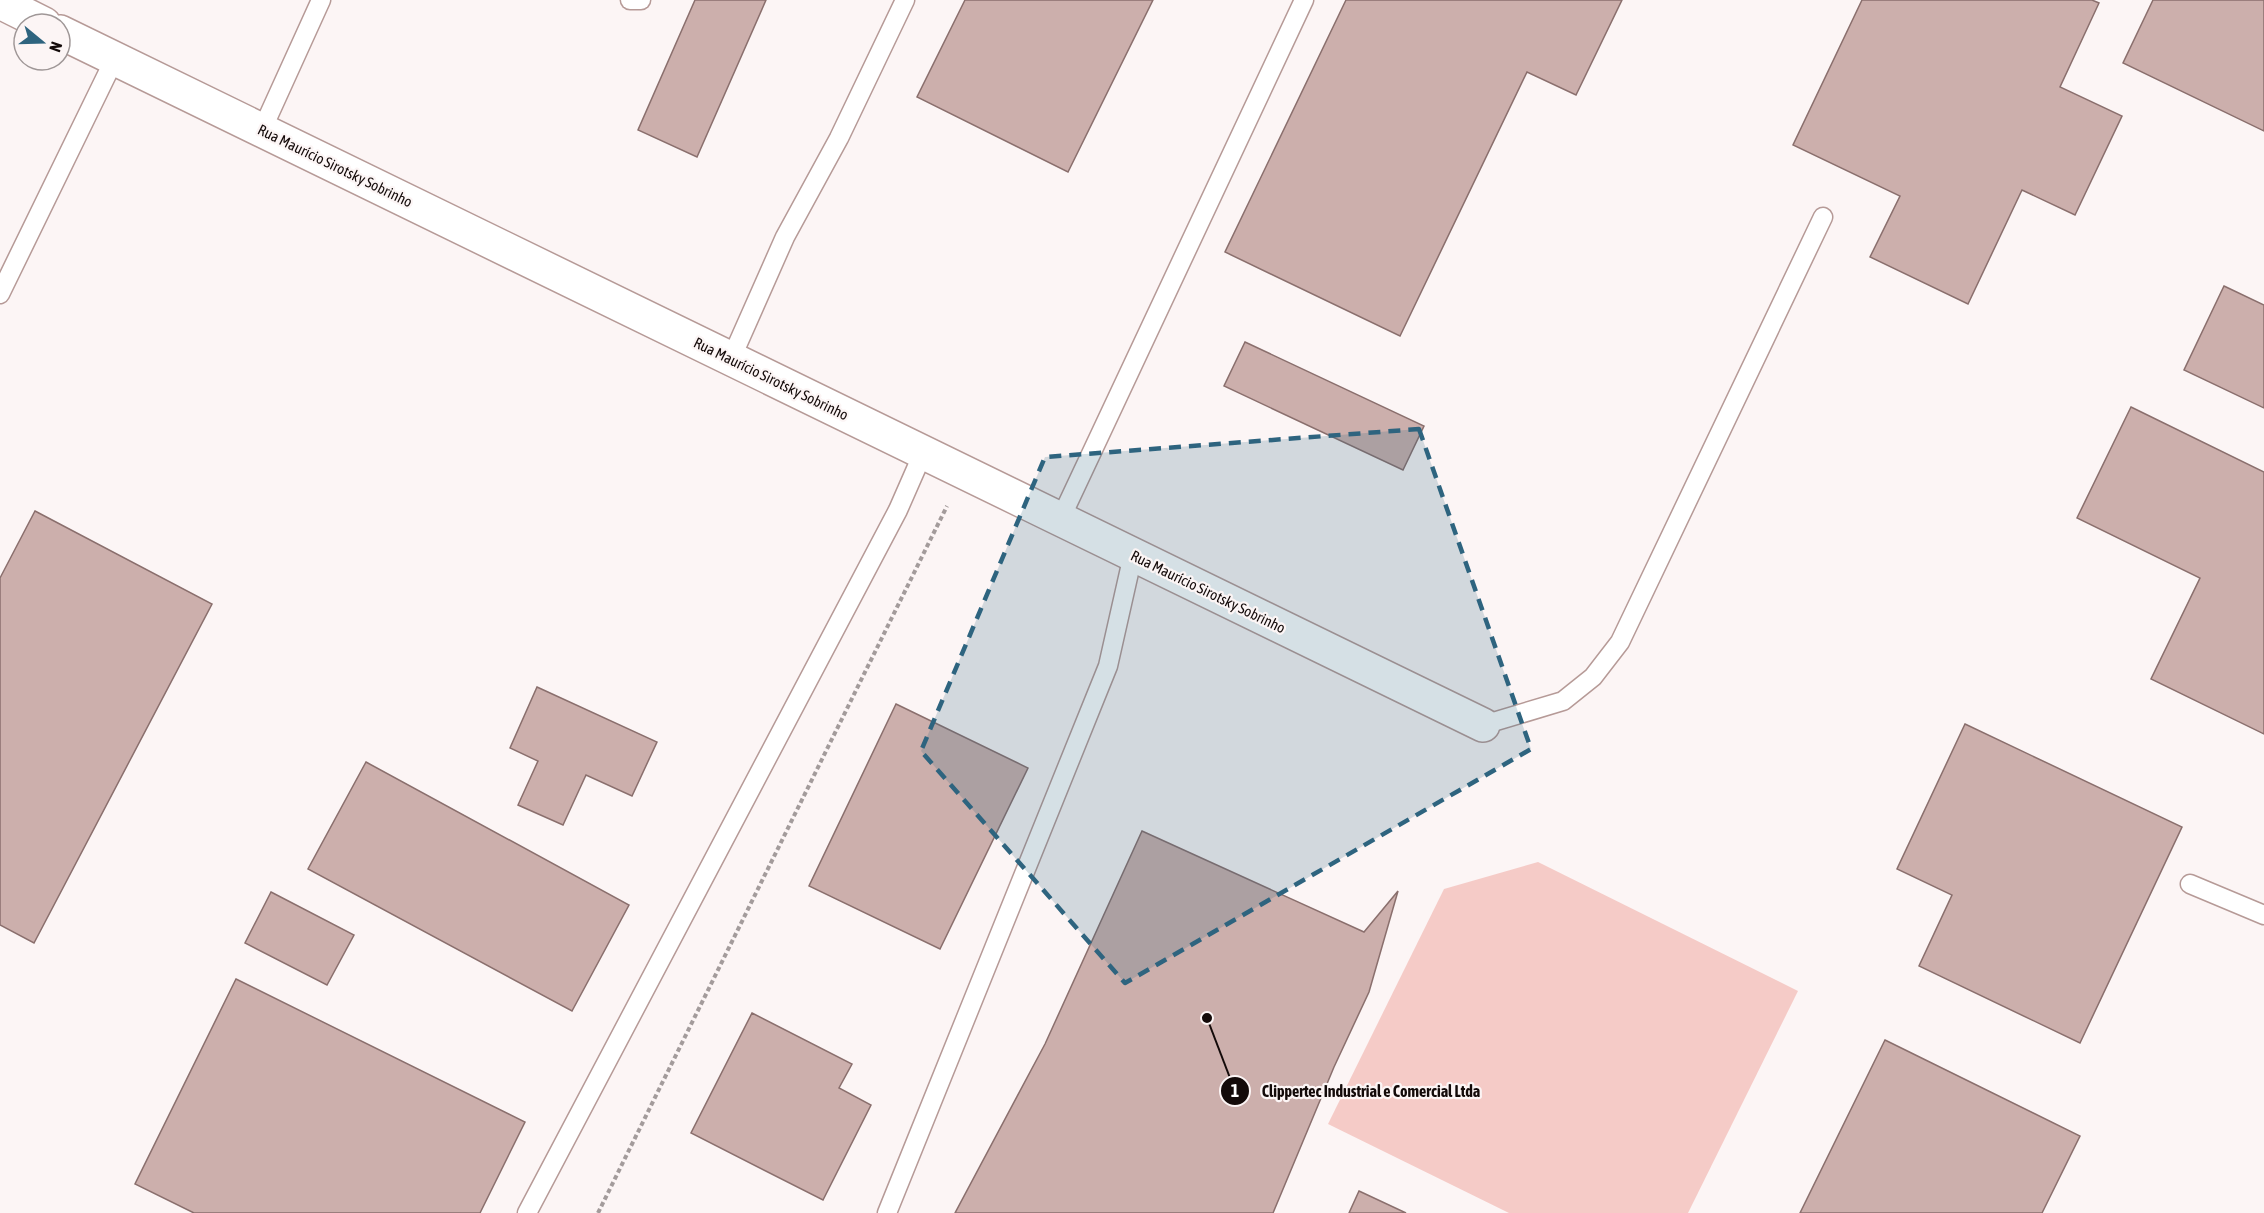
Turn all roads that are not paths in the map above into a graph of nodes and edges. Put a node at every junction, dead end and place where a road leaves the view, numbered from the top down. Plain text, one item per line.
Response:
1 (321, 0) edge
2 (630, 0) edge
3 (640, 0) edge
4 (905, 0) edge
5 (1304, 0) edge
6 (0, 2) edge
7 (20, 12) edge
8 (72, 38) edge
9 (115, 58) junction
10 (262, 130) junction
11 (1823, 217) dead end
12 (0, 294) edge
13 (731, 359) junction
14 (923, 453) junction
15 (1060, 520) junction
16 (1133, 555) junction
17 (1484, 725) joint
18 (2190, 884) dead end
19 (2264, 915) edge
20 (527, 1213) edge
21 (887, 1213) edge

1 - 10 lane
2 - 3 lane
4 - 13 lane
5 - 15 lane
6 - 7 street
8 - 9 street, Rua Maurício Sirotsky Sobrinho
9 - 10 street, Rua Maurício Sirotsky Sobrinho
9 - 12 lane
10 - 13 street, Rua Maurício Sirotsky Sobrinho
11 - 17 lane
13 - 14 street, Rua Maurício Sirotsky Sobrinho
14 - 15 street, Rua Maurício Sirotsky Sobrinho
14 - 20 lane
15 - 16 street, Rua Maurício Sirotsky Sobrinho
16 - 17 street, Rua Maurício Sirotsky Sobrinho
16 - 21 lane
18 - 19 lane

